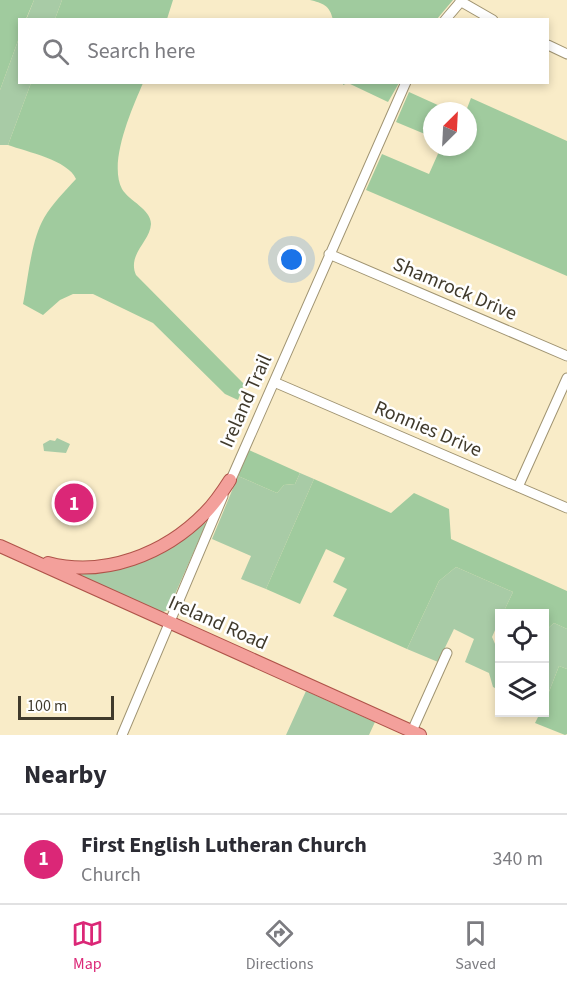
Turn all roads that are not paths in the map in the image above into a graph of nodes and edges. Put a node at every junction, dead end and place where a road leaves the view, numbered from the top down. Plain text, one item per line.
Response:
1 (461, 1) edge
2 (447, 18) edge
3 (490, 18) edge
4 (549, 45) edge
5 (567, 54) edge
6 (405, 84) edge
7 (329, 255) junction
8 (567, 356) edge
9 (567, 378) edge
10 (274, 382) junction
11 (230, 480) junction
12 (518, 487) junction
13 (567, 508) edge
14 (0, 546) edge
15 (24, 557) junction
16 (169, 623) junction
17 (447, 652) dead end
18 (416, 733) edge
19 (123, 735) edge

1 - 2 street
1 - 3 street
4 - 5 street
6 - 7 street, Ireland Trail
7 - 8 street, Shamrock Drive
7 - 10 street, Ireland Trail
9 - 12 street
10 - 11 street, Ireland Trail
10 - 12 street, Ronnies Drive
11 - 15 main road
11 - 16 street, Ireland Trail
12 - 13 street, Ronnies Drive
14 - 15 main road, Ireland Road
15 - 16 main road, Ireland Road
16 - 18 main road, Ireland Road
16 - 19 street, Ireland Trail
17 - 18 street

